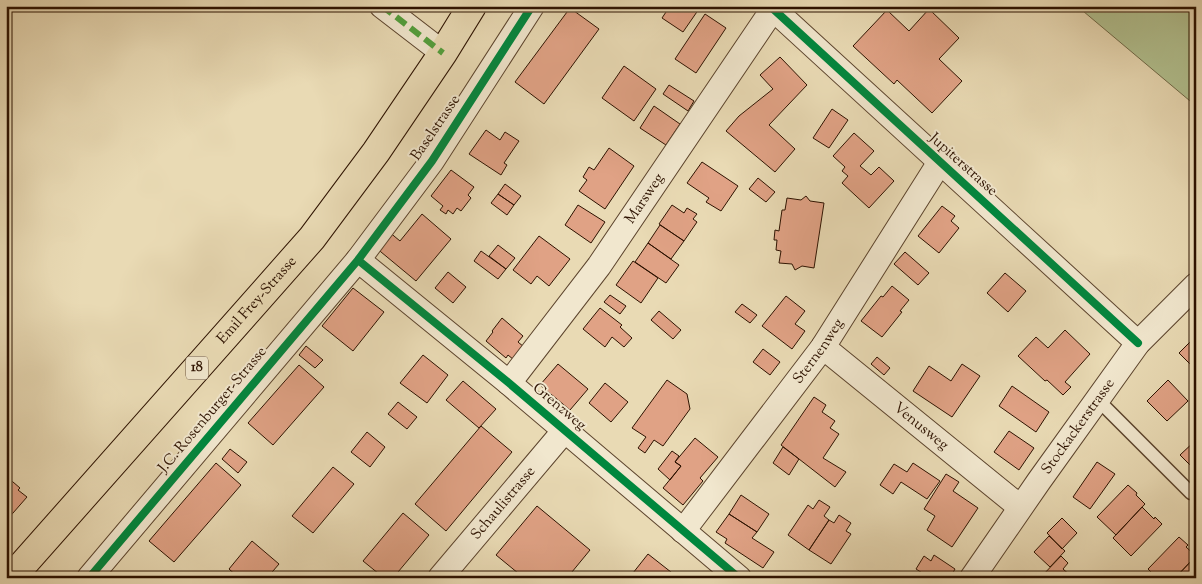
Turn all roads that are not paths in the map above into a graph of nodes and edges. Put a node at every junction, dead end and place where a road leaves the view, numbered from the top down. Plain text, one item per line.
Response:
1 (382, 6) edge
2 (472, 6) edge
3 (532, 6) edge
4 (772, 8) edge
5 (443, 53) junction
6 (940, 162) junction
7 (358, 260) junction
8 (1196, 285) edge
9 (1138, 343) junction
10 (823, 346) junction
11 (509, 383) junction
12 (1097, 399) junction
13 (565, 430) junction
14 (1196, 488) edge
15 (1020, 507) junction
16 (684, 531) junction
17 (16, 571) edge
18 (729, 575) edge
19 (88, 578) edge
20 (440, 578) edge
21 (972, 578) edge

1 - 5 street
2 - 5 main road, 18
3 - 7 street, Baselstrasse
4 - 6 street, Jupiterstrasse
4 - 11 street, Marsweg
5 - 17 main road, Emil Frey-Strasse / 18
6 - 9 street, Jupiterstrasse
6 - 10 street, Sternenweg
7 - 11 street, Grenzweg
7 - 19 street, J.C. Rosenburger-Strasse
8 - 9 street, Stockackerstrasse
9 - 12 street, Stockackerstrasse
10 - 15 street, Venusweg
10 - 16 street, Sternenweg
11 - 13 street, Grenzweg
12 - 14 lane
12 - 15 street, Stockackerstrasse
13 - 16 street, Grenzweg
13 - 20 street, Schaulistrasse
15 - 21 street, Stockackerstrasse
16 - 18 street, Grenzweg

